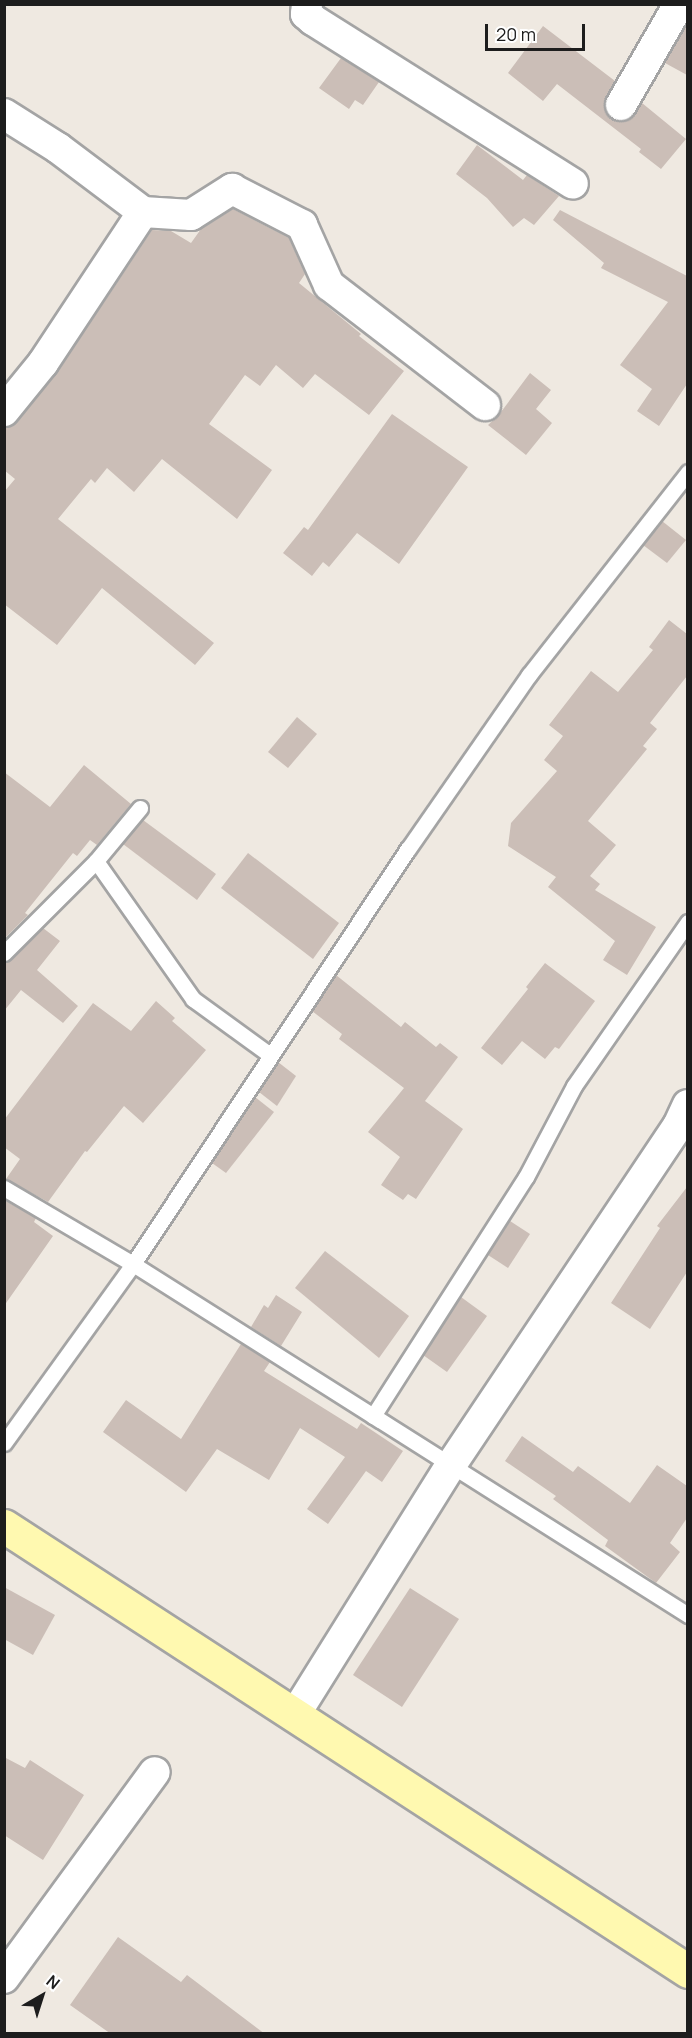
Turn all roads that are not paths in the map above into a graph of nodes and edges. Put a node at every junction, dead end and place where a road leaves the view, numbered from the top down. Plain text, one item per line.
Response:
1 (307, 4) edge
2 (679, 4) edge
3 (621, 105) dead end
4 (4, 114) edge
5 (573, 184) dead end
6 (143, 212) junction
7 (486, 405) dead end
8 (4, 411) edge
9 (687, 472) edge
10 (140, 808) dead end
11 (96, 861) junction
12 (687, 922) edge
13 (4, 953) edge
14 (270, 1055) junction
15 (687, 1105) edge
16 (4, 1188) edge
17 (133, 1264) junction
18 (373, 1416) junction
19 (4, 1443) edge
20 (451, 1465) junction
21 (4, 1526) edge
22 (687, 1615) edge
23 (294, 1716) junction
24 (155, 1772) dead end
25 (687, 1971) edge
26 (4, 1978) edge

1 - 5 street
2 - 3 street
4 - 6 street
6 - 7 street
6 - 8 street
9 - 14 lane
10 - 11 lane
11 - 13 lane
11 - 14 lane
12 - 18 lane
14 - 17 lane
15 - 20 street
16 - 17 lane
17 - 18 lane
17 - 19 lane
18 - 20 lane
20 - 22 lane
20 - 23 street
21 - 23 main road
23 - 25 main road
24 - 26 street

